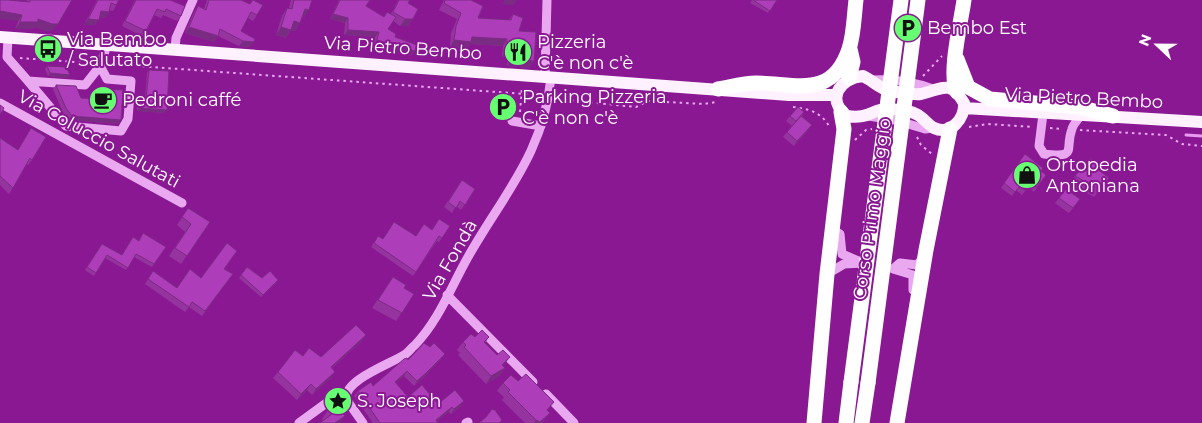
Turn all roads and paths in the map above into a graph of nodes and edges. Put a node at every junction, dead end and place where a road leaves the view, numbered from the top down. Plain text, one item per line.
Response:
1 (193, 0) edge
2 (547, 0) edge
3 (856, 0) edge
4 (901, 0) edge
5 (918, 0) edge
6 (964, 0) edge
7 (4, 38) edge
8 (107, 45) junction
9 (850, 47) junction
10 (176, 49) junction
11 (7, 57) junction
12 (956, 59) junction
13 (100, 65) junction
14 (548, 77) junction
15 (849, 78) junction
16 (28, 81) junction
17 (957, 92) junction
18 (521, 93) junction
19 (837, 95) junction
20 (542, 96) dead end
21 (721, 96) junction
22 (556, 99) dead end
23 (0, 103) edge
24 (789, 107) dead end
25 (964, 108) junction
26 (841, 112) junction
27 (1043, 114) junction
28 (1081, 116) junction
29 (1113, 116) junction
30 (516, 122) joint
31 (1202, 122) edge
32 (540, 126) junction
33 (950, 129) junction
34 (832, 134) dead end
35 (182, 204) dead end
36 (832, 229) junction
37 (926, 250) junction
38 (863, 264) junction
39 (893, 269) junction
40 (827, 274) junction
41 (448, 295) junction
42 (917, 304) junction
43 (346, 395) junction
44 (298, 423) edge
45 (363, 423) edge
46 (574, 423) edge
47 (814, 423) edge
48 (846, 423) edge
49 (862, 423) edge
50 (897, 423) edge

1 - 10 street
2 - 14 street, Via Fondà
3 - 9 highway
4 - 48 highway, Corso Primo Maggio, bridge
5 - 49 highway, Corso Primo Maggio, bridge
6 - 12 highway
7 - 8 main road, Via Pietro Bembo
7 - 11 street
8 - 10 main road, Via Pietro Bembo
8 - 13 street
9 - 15 highway
9 - 21 highway
10 - 14 main road, Via Pietro Bembo
11 - 13 path
11 - 16 street
12 - 17 highway
12 - 29 highway
13 - 16 street
13 - 16 street
13 - 18 path
14 - 21 main road, Via Pietro Bembo
14 - 32 street, Via Fondà
15 - 17 main road
15 - 19 main road
17 - 25 main road
18 - 20 path
18 - 30 path
19 - 21 main road, Via Pietro Bembo
19 - 26 main road
21 - 22 path
23 - 35 street, Via Coluccio Salutati
24 - 34 path
25 - 27 main road, Via Pietro Bembo
25 - 33 main road
26 - 33 main road
26 - 36 highway
27 - 28 main road, Via Pietro Bembo
27 - 28 street
28 - 29 main road, Via Pietro Bembo
29 - 31 main road, Via Pietro Bembo
30 - 32 street
32 - 41 street, Via Fondà
33 - 37 highway
36 - 38 street
36 - 40 highway
37 - 39 street
37 - 42 highway
38 - 39 street
38 - 40 street
39 - 42 street
40 - 47 highway
41 - 43 street, Via Fondà
41 - 46 street
42 - 50 highway
43 - 44 street
43 - 45 street

